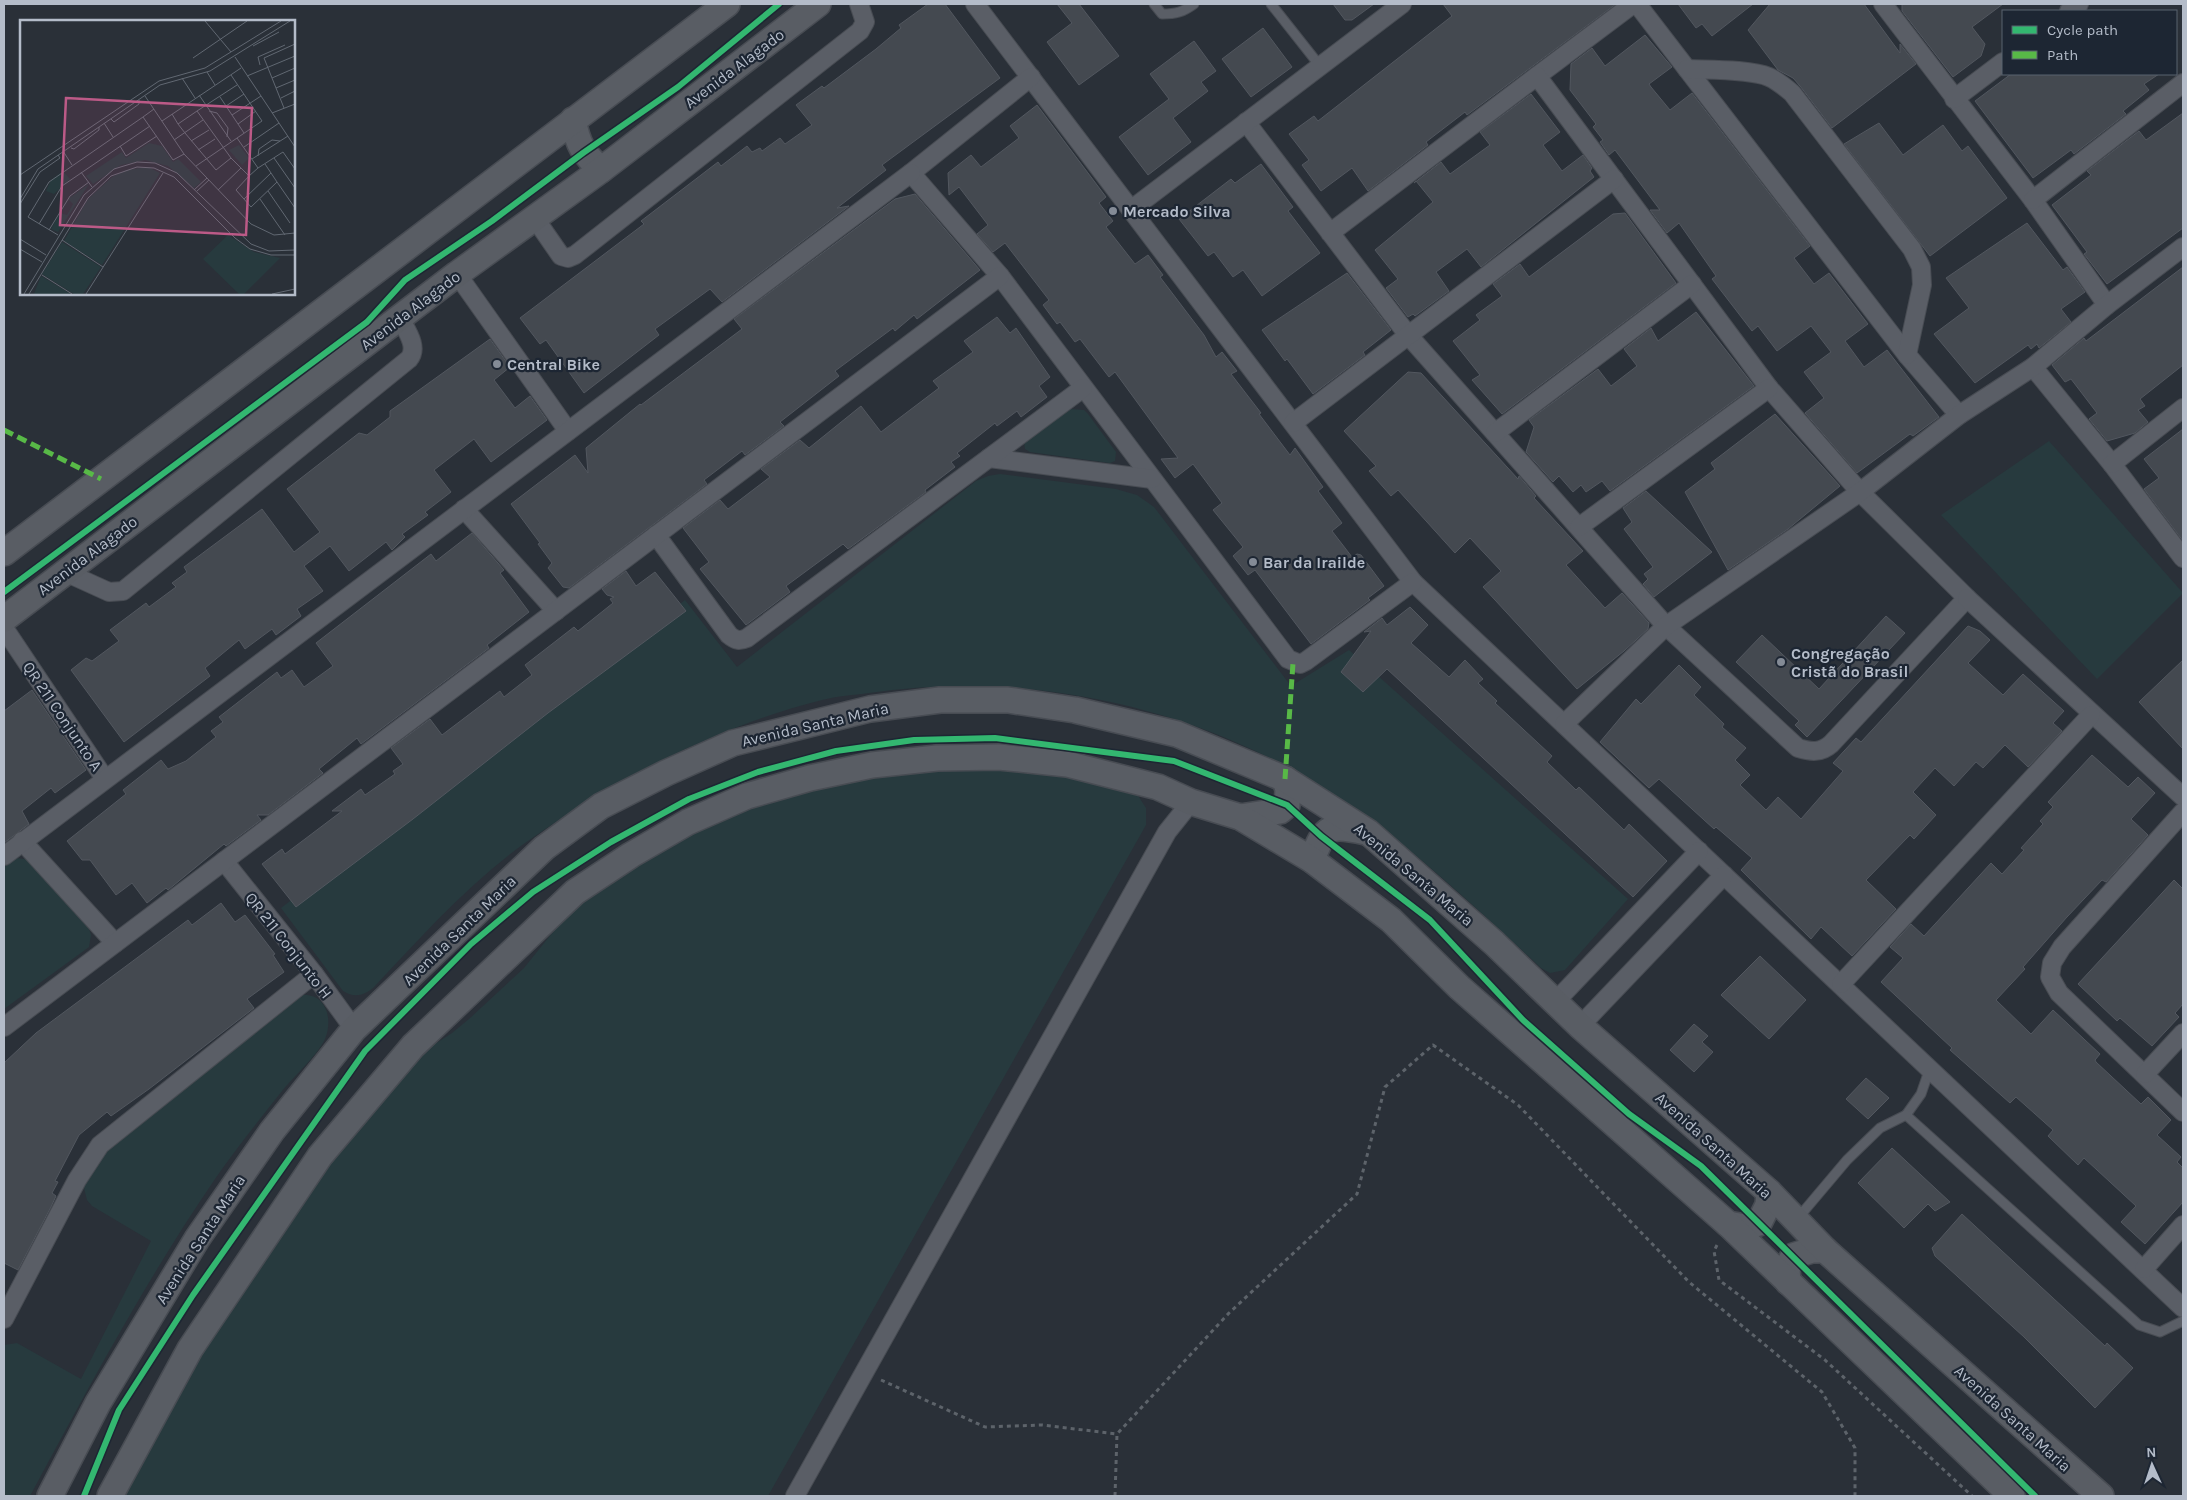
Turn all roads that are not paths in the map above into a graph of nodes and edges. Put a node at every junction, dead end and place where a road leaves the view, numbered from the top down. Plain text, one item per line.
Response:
1 (727, 4) edge
2 (818, 4) edge
3 (859, 4) edge
4 (975, 4) edge
5 (1154, 4) edge
6 (1194, 4) edge
7 (1271, 4) edge
8 (1402, 4) edge
9 (1633, 4) edge
10 (1637, 4) edge
11 (1883, 4) edge
12 (2002, 63) edge
13 (1320, 66) junction
14 (1687, 68) junction
15 (1537, 76) junction
16 (1031, 77) junction
17 (2183, 83) edge
18 (1954, 99) junction
19 (574, 120) junction
20 (1246, 122) junction
21 (601, 170) junction
22 (911, 173) junction
23 (1614, 179) junction
24 (2033, 200) junction
25 (1132, 209) junction
26 (534, 217) junction
27 (1330, 233) junction
28 (2183, 247) edge
29 (457, 274) junction
30 (1000, 276) junction
31 (1692, 284) junction
32 (2107, 304) junction
33 (400, 318) junction
34 (1408, 335) junction
35 (1907, 355) junction
36 (2032, 367) junction
37 (1084, 388) junction
38 (1769, 388) junction
39 (2183, 408) edge
40 (1959, 415) junction
41 (1293, 423) junction
42 (568, 431) junction
43 (1495, 432) junction
44 (988, 458) junction
45 (2112, 464) junction
46 (1152, 479) junction
47 (1860, 492) junction
48 (464, 509) junction
49 (1579, 527) junction
50 (656, 535) junction
51 (4, 553) edge
52 (2183, 558) edge
53 (65, 572) junction
54 (1413, 582) junction
55 (1967, 598) junction
56 (556, 611) junction
57 (4, 619) edge
58 (1666, 626) junction
59 (4, 628) edge
60 (2091, 715) junction
61 (1564, 724) junction
62 (105, 779) junction
63 (1285, 779) junction
64 (2183, 797) edge
65 (1191, 802) junction
66 (2183, 812) edge
67 (1240, 817) junction
68 (1368, 832) junction
69 (22, 842) junction
70 (1699, 851) junction
71 (4, 856) edge
72 (1312, 860) junction
73 (224, 861) junction
74 (1724, 875) junction
75 (115, 943) junction
76 (314, 974) junction
77 (1841, 984) junction
78 (1555, 1002) junction
79 (1580, 1026) junction
80 (4, 1027) edge
81 (354, 1029) junction
82 (2183, 1033) edge
83 (1930, 1068) junction
84 (2145, 1074) junction
85 (2183, 1112) edge
86 (1906, 1115) junction
87 (1769, 1192) junction
88 (1797, 1220) junction
89 (1728, 1224) junction
90 (2183, 1225) edge
91 (1826, 1250) junction
92 (2144, 1269) junction
93 (1788, 1282) junction
94 (2183, 1308) edge
95 (4, 1318) edge
96 (2183, 1321) edge
97 (50, 1496) edge
98 (110, 1496) edge
99 (795, 1496) edge
100 (2012, 1496) edge
101 (2101, 1496) edge

1 - 19 main road
2 - 21 main road, Avenida Alagado
3 - 26 street
4 - 16 street
5 - 6 lane
7 - 13 lane
8 - 13 street
9 - 15 street
10 - 14 street
11 - 18 street
12 - 18 street
13 - 20 street
14 - 35 street
14 - 35 street
15 - 23 street
15 - 27 street
16 - 22 street
16 - 25 street
17 - 24 street
18 - 24 street
19 - 21 main road
19 - 51 main road
20 - 25 street
20 - 27 street
21 - 26 main road, Avenida Alagado
22 - 30 street
22 - 42 street
23 - 31 street
23 - 34 street
24 - 32 street
25 - 41 street
26 - 29 main road, Avenida Alagado
27 - 34 street
28 - 32 street
29 - 33 main road, Avenida Alagado
29 - 42 street
30 - 37 street
30 - 50 street
31 - 38 street
31 - 43 street
32 - 36 street
33 - 53 main road, Avenida Alagado
33 - 53 street
34 - 41 street
34 - 43 street
35 - 40 street
36 - 40 street
36 - 45 street
37 - 44 street
37 - 46 street
38 - 47 street
38 - 49 street
39 - 45 street
40 - 47 street
41 - 54 street
42 - 48 street
43 - 49 street
44 - 46 street
44 - 50 street
45 - 52 street
46 - 54 street
47 - 55 street
47 - 58 street
48 - 56 street
48 - 62 street
49 - 58 street
50 - 56 street
53 - 57 main road, Avenida Alagado
54 - 61 street
55 - 58 street
55 - 60 street
56 - 73 street
58 - 61 street
59 - 62 street, QR 211 Conjunto A
60 - 64 street
60 - 77 street
61 - 70 street
62 - 69 street
63 - 67 main road
63 - 68 main road, Avenida Santa Maria
63 - 81 main road, Avenida Santa Maria
65 - 67 main road
65 - 98 main road
65 - 99 street
66 - 84 street
67 - 72 main road
68 - 72 main road
68 - 78 main road, Avenida Santa Maria
69 - 71 street
69 - 75 street
70 - 74 street
70 - 78 street
72 - 89 main road
73 - 75 street
73 - 76 street, QR 211 Conjunto H
74 - 77 street
74 - 79 street
75 - 80 street
76 - 81 street, QR 211 Conjunto H
76 - 95 street
77 - 83 street
78 - 79 main road, Avenida Santa Maria
79 - 87 main road, Avenida Santa Maria
81 - 97 main road, Avenida Santa Maria
82 - 84 street
83 - 86 lane
83 - 92 street
84 - 85 street
86 - 88 lane
86 - 96 lane
87 - 88 main road, Avenida Santa Maria
87 - 89 main road
88 - 91 main road, Avenida Santa Maria
89 - 93 main road
90 - 92 street
91 - 93 main road
91 - 101 main road, Avenida Santa Maria
92 - 94 street
93 - 100 main road

